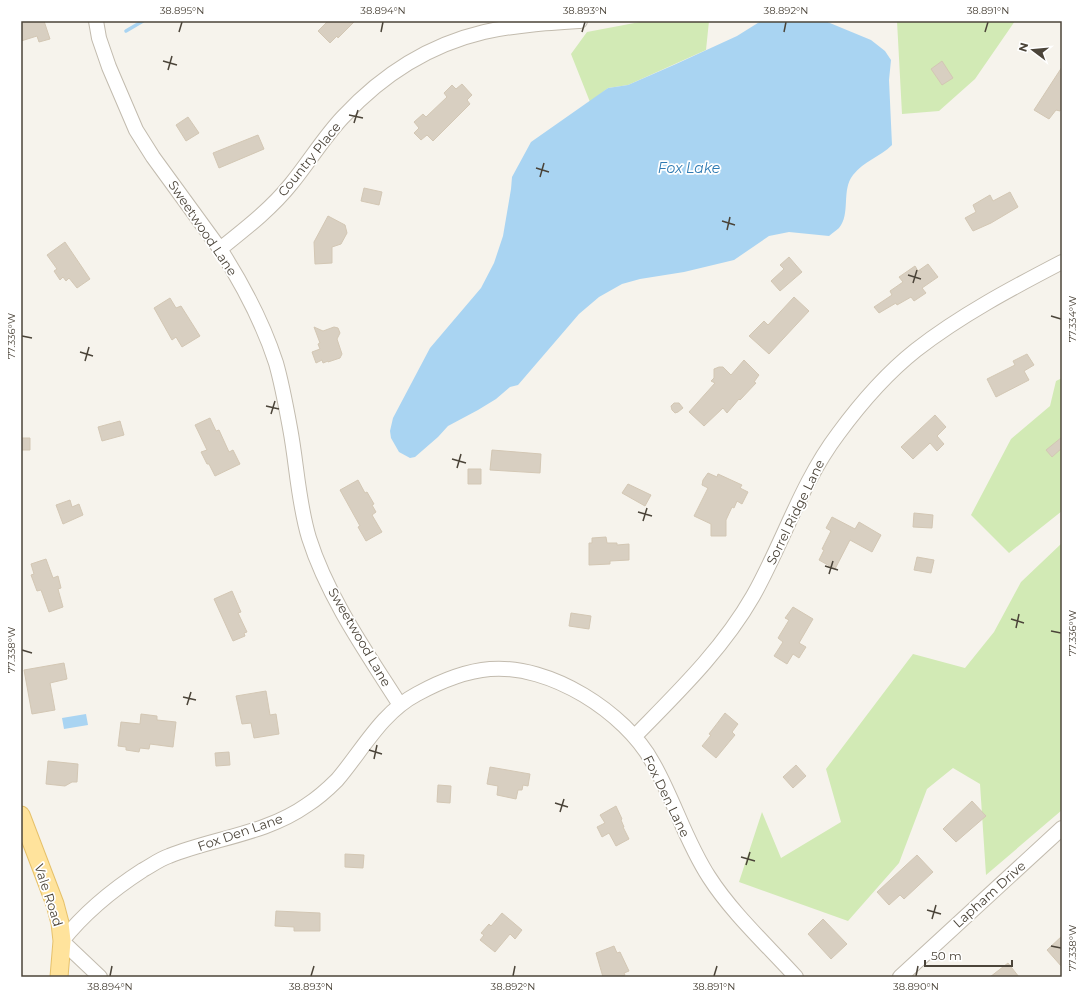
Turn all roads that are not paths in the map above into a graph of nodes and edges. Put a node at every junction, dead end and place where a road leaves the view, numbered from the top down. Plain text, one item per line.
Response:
1 (96, 21) edge
2 (580, 21) edge
3 (220, 249) junction
4 (1062, 262) edge
5 (400, 705) junction
6 (635, 736) junction
7 (21, 815) edge
8 (1062, 828) edge
9 (62, 941) junction
10 (60, 977) edge
11 (100, 977) edge
12 (796, 977) edge
13 (900, 977) edge

1 - 3 street, Sweetwood Lane
2 - 3 street, Country Place
3 - 5 street, Sweetwood Lane
4 - 6 street, Sorrel Ridge Lane
5 - 6 street, Fox Den Lane
5 - 9 street, Fox Den Lane
6 - 12 street, Fox Den Lane
7 - 9 main road, Vale Road
8 - 13 street, Lapham Drive
9 - 10 main road, Vale Road
9 - 11 street

